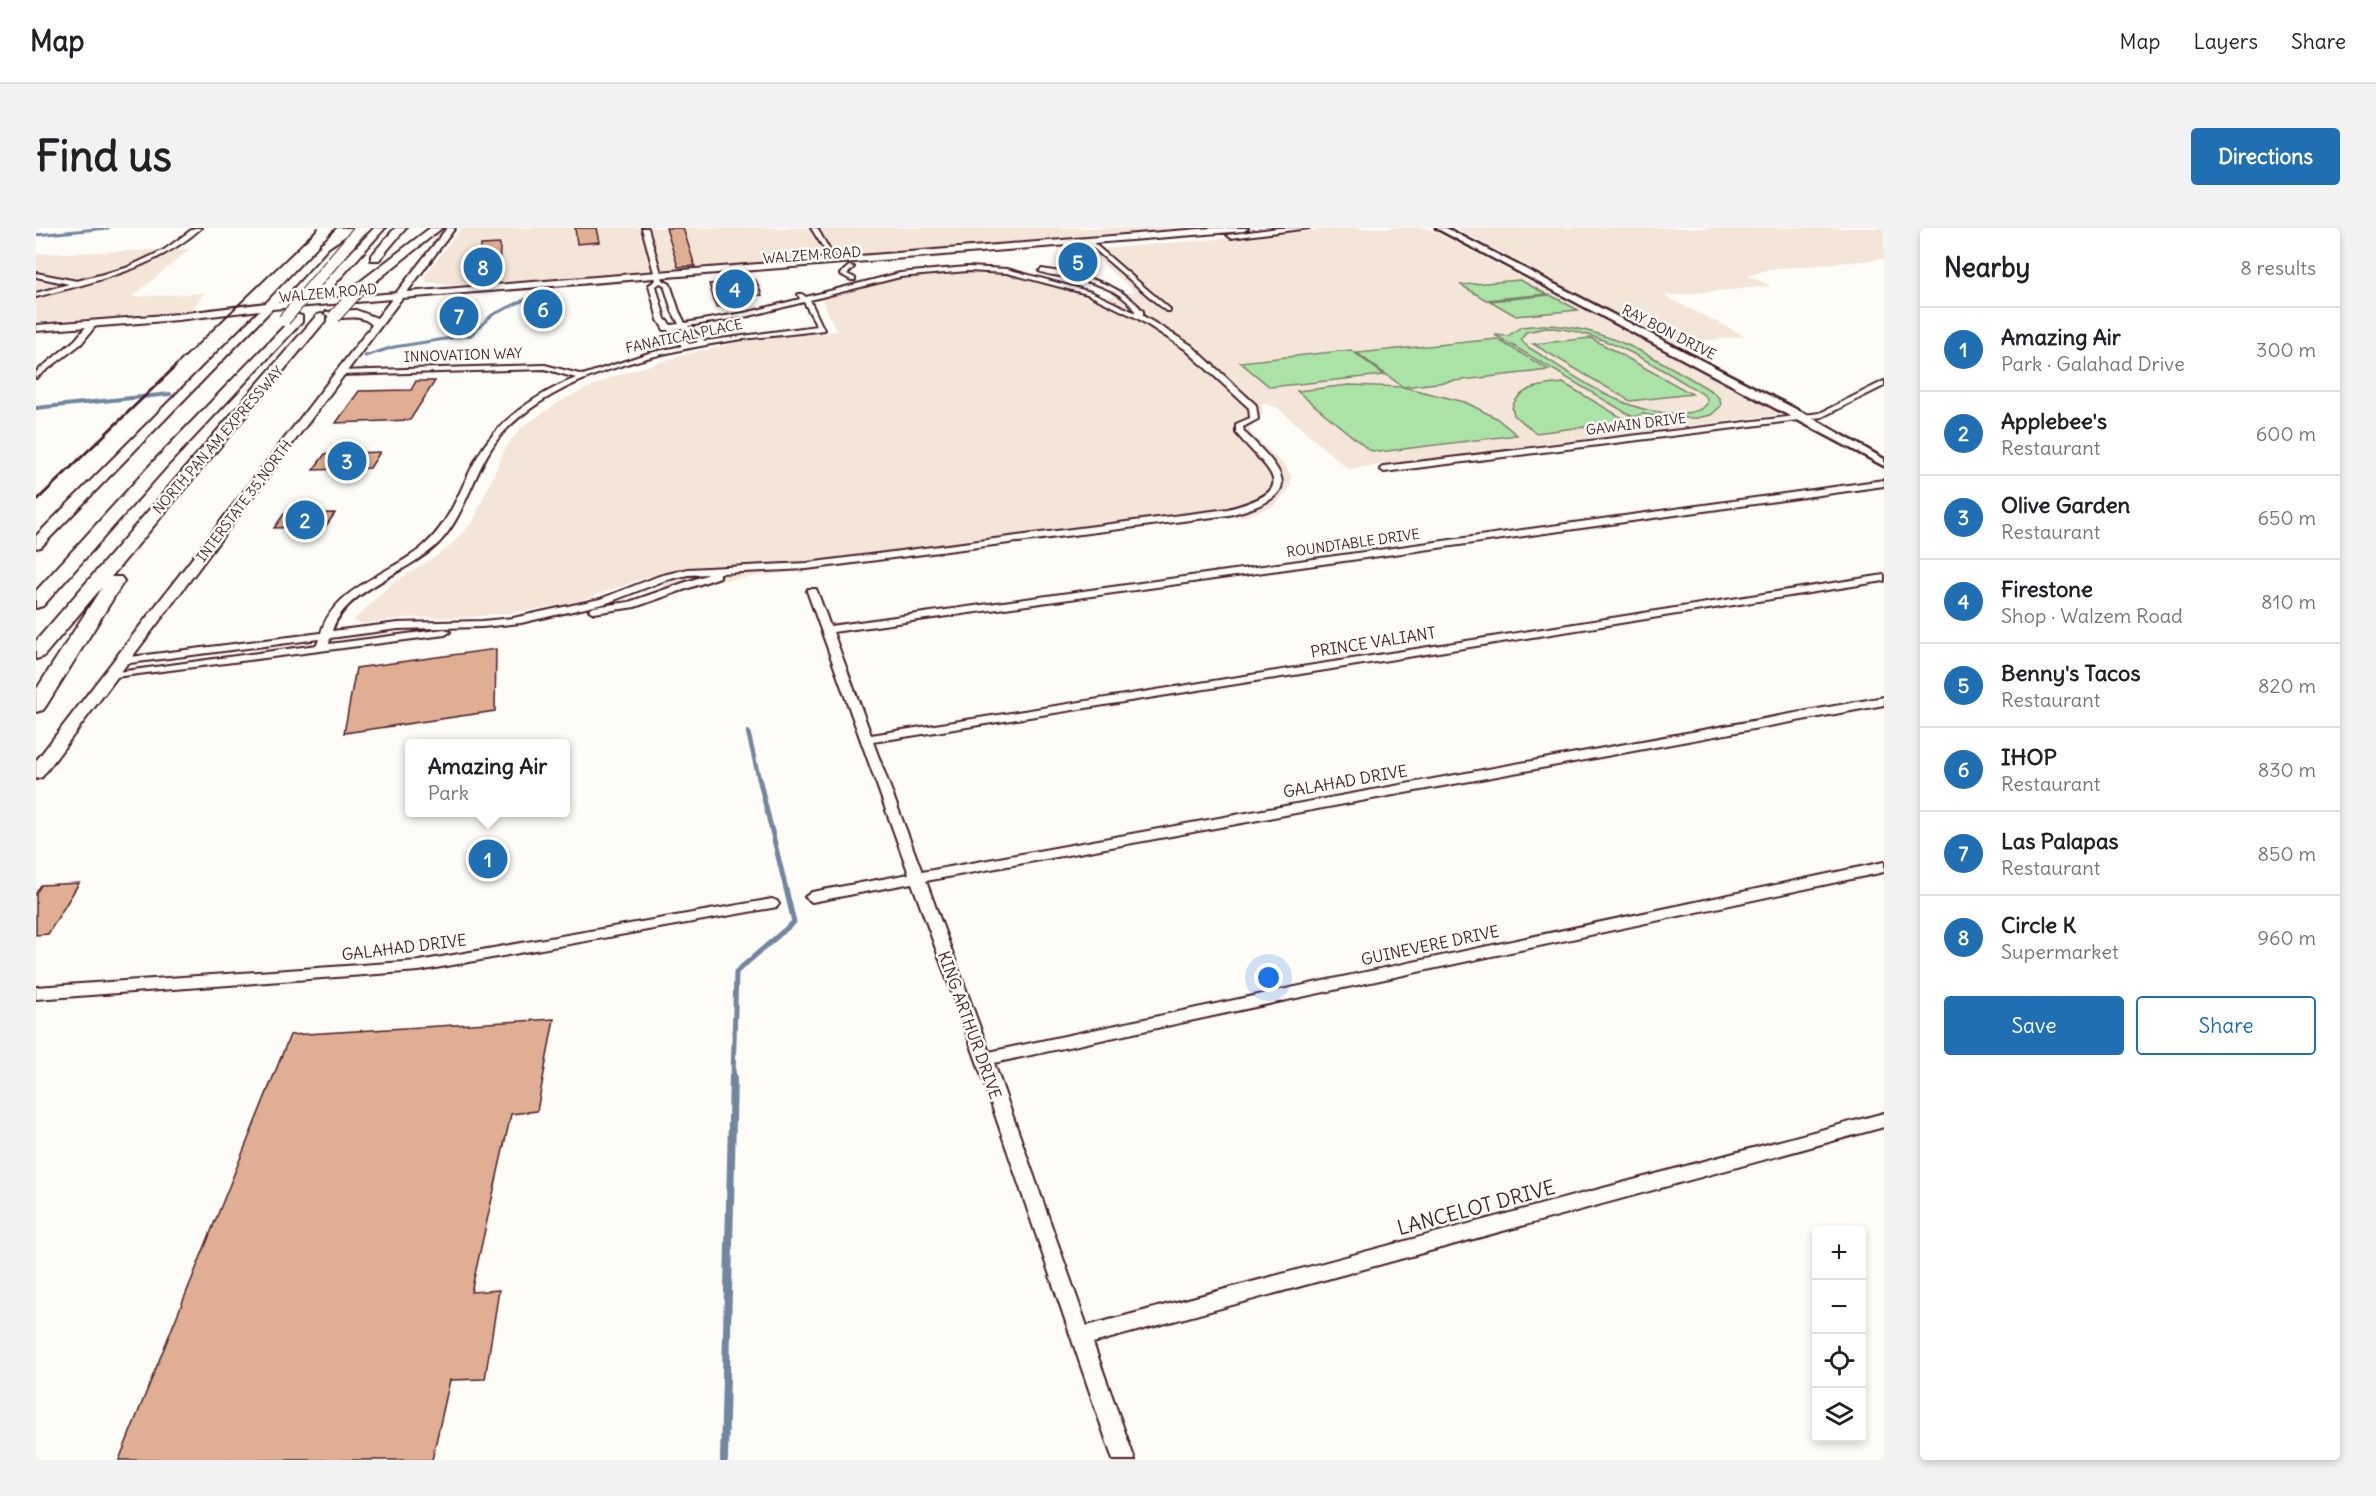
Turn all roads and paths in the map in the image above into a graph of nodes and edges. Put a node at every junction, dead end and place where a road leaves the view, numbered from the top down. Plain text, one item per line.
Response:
1 (183, 228) edge
2 (198, 228) edge
3 (342, 228) edge
4 (352, 228) edge
5 (361, 228) edge
6 (380, 228) edge
7 (401, 228) edge
8 (437, 228) edge
9 (451, 228) edge
10 (645, 228) edge
11 (814, 228) edge
12 (1244, 228) edge
13 (1305, 228) edge
14 (1440, 228) edge
15 (1211, 229) edge
16 (1162, 241) junction
17 (1091, 244) junction
18 (325, 245) junction
19 (835, 262) junction
20 (851, 267) junction
21 (772, 273) junction
22 (36, 274) edge
23 (413, 278) junction
24 (660, 278) junction
25 (854, 279) junction
26 (1092, 280) junction
27 (71, 282) junction
28 (80, 284) junction
29 (1074, 287) junction
30 (283, 292) junction
31 (36, 294) edge
32 (465, 294) junction
33 (803, 297) junction
34 (1127, 298) junction
35 (395, 299) junction
36 (1109, 301) junction
37 (266, 310) junction
38 (1168, 310) dead end
39 (226, 313) junction
40 (328, 317) junction
41 (1139, 317) junction
42 (291, 320) junction
43 (379, 321) junction
44 (680, 323) junction
45 (93, 324) junction
46 (250, 325) junction
47 (665, 325) junction
48 (36, 328) edge
49 (703, 343) junction
50 (687, 346) junction
51 (341, 373) junction
52 (36, 376) edge
53 (585, 378) junction
54 (1884, 383) edge
55 (1803, 417) junction
56 (230, 428) junction
57 (1884, 463) edge
58 (1384, 469) dead end
59 (1884, 483) edge
60 (36, 544) edge
61 (729, 571) junction
62 (663, 578) junction
63 (1884, 578) edge
64 (676, 589) junction
65 (812, 591) dead end
66 (36, 602) edge
67 (512, 621) junction
68 (482, 624) junction
69 (826, 630) junction
70 (326, 635) junction
71 (322, 648) junction
72 (36, 653) edge
73 (122, 661) junction
74 (111, 676) junction
75 (1884, 701) edge
76 (36, 706) edge
77 (867, 739) junction
78 (36, 773) edge
79 (1884, 867) edge
80 (916, 878) junction
81 (812, 897) dead end
82 (772, 903) dead end
83 (36, 993) edge
84 (984, 1059) junction
85 (1884, 1120) edge
86 (1080, 1336) junction
87 (1124, 1460) edge

1 - 27 street
2 - 28 street
3 - 18 main road
4 - 18 highway
5 - 42 highway, bridge
6 - 42 highway, NORTH PAN AM EXPRESSWAY
7 - 40 highway
8 - 40 highway, bridge
9 - 23 main road, INTERSTATE 35 NORTH
10 - 24 street
11 - 19 street
12 - 15 main road, WALZEM ROAD
13 - 16 main road, WALZEM ROAD
14 - 55 street, RAY BON DRIVE
15 - 16 main road
15 - 17 main road, WALZEM ROAD
16 - 17 main road, WALZEM ROAD
17 - 19 main road, WALZEM ROAD
17 - 20 main road, WALZEM ROAD
17 - 38 street
18 - 30 main road
19 - 21 main road
19 - 24 main road, WALZEM ROAD
20 - 21 main road, WALZEM ROAD
20 - 25 street
21 - 24 main road, WALZEM ROAD
22 - 27 street
23 - 30 main road
23 - 32 main road
23 - 35 main road, INTERSTATE 35 NORTH
24 - 32 main road, WALZEM ROAD
24 - 44 street
24 - 47 street
25 - 26 street
25 - 33 street
26 - 29 street
26 - 34 street
27 - 28 street
27 - 31 street
28 - 31 street
29 - 33 street
29 - 36 street
30 - 37 main road
30 - 39 main road
32 - 35 main road, WALZEM ROAD
32 - 43 main road
33 - 44 street
33 - 49 street, FANATICAL PLACE
34 - 36 street
34 - 41 street
35 - 37 main road, WALZEM ROAD
35 - 43 main road, INTERSTATE 35 NORTH
36 - 41 street
37 - 39 main road, WALZEM ROAD
37 - 46 main road
39 - 45 main road, WALZEM ROAD
39 - 46 main road
40 - 56 highway, NORTH PAN AM EXPRESSWAY
41 - 61 street
42 - 66 highway, NORTH PAN AM EXPRESSWAY
43 - 46 main road
43 - 51 main road, INTERSTATE 35 NORTH
44 - 47 street
44 - 49 street
45 - 48 main road, WALZEM ROAD
45 - 52 street
46 - 60 main road
47 - 50 street
49 - 50 street, FANATICAL PLACE
50 - 53 street, FANATICAL PLACE
51 - 53 street, INNOVATION WAY
51 - 73 main road, INTERSTATE 35 NORTH
53 - 70 street, FANATICAL PLACE
54 - 55 street, GAWAIN DRIVE
55 - 57 street, RAY BON DRIVE
55 - 58 street, GAWAIN DRIVE
56 - 72 highway, NORTH PAN AM EXPRESSWAY
56 - 76 highway
59 - 69 street, ROUNDTABLE DRIVE
61 - 62 street
61 - 64 street
62 - 64 street
62 - 67 street
63 - 77 street, PRINCE VALIANT
64 - 67 street
65 - 69 street, KING ARTHUR DRIVE
67 - 68 street
68 - 70 street
68 - 71 street
69 - 77 street, KING ARTHUR DRIVE
70 - 71 street, FANATICAL PLACE
70 - 73 street
71 - 74 street
73 - 74 main road, INTERSTATE 35 NORTH
74 - 78 main road, INTERSTATE 35 NORTH
75 - 80 street, GALAHAD DRIVE
77 - 80 street, KING ARTHUR DRIVE
79 - 84 street, GUINEVERE DRIVE
80 - 81 street, GALAHAD DRIVE
80 - 84 street, KING ARTHUR DRIVE
82 - 83 street, GALAHAD DRIVE
84 - 86 street, KING ARTHUR DRIVE
85 - 86 street, LANCELOT DRIVE
86 - 87 street, KING ARTHUR DRIVE

